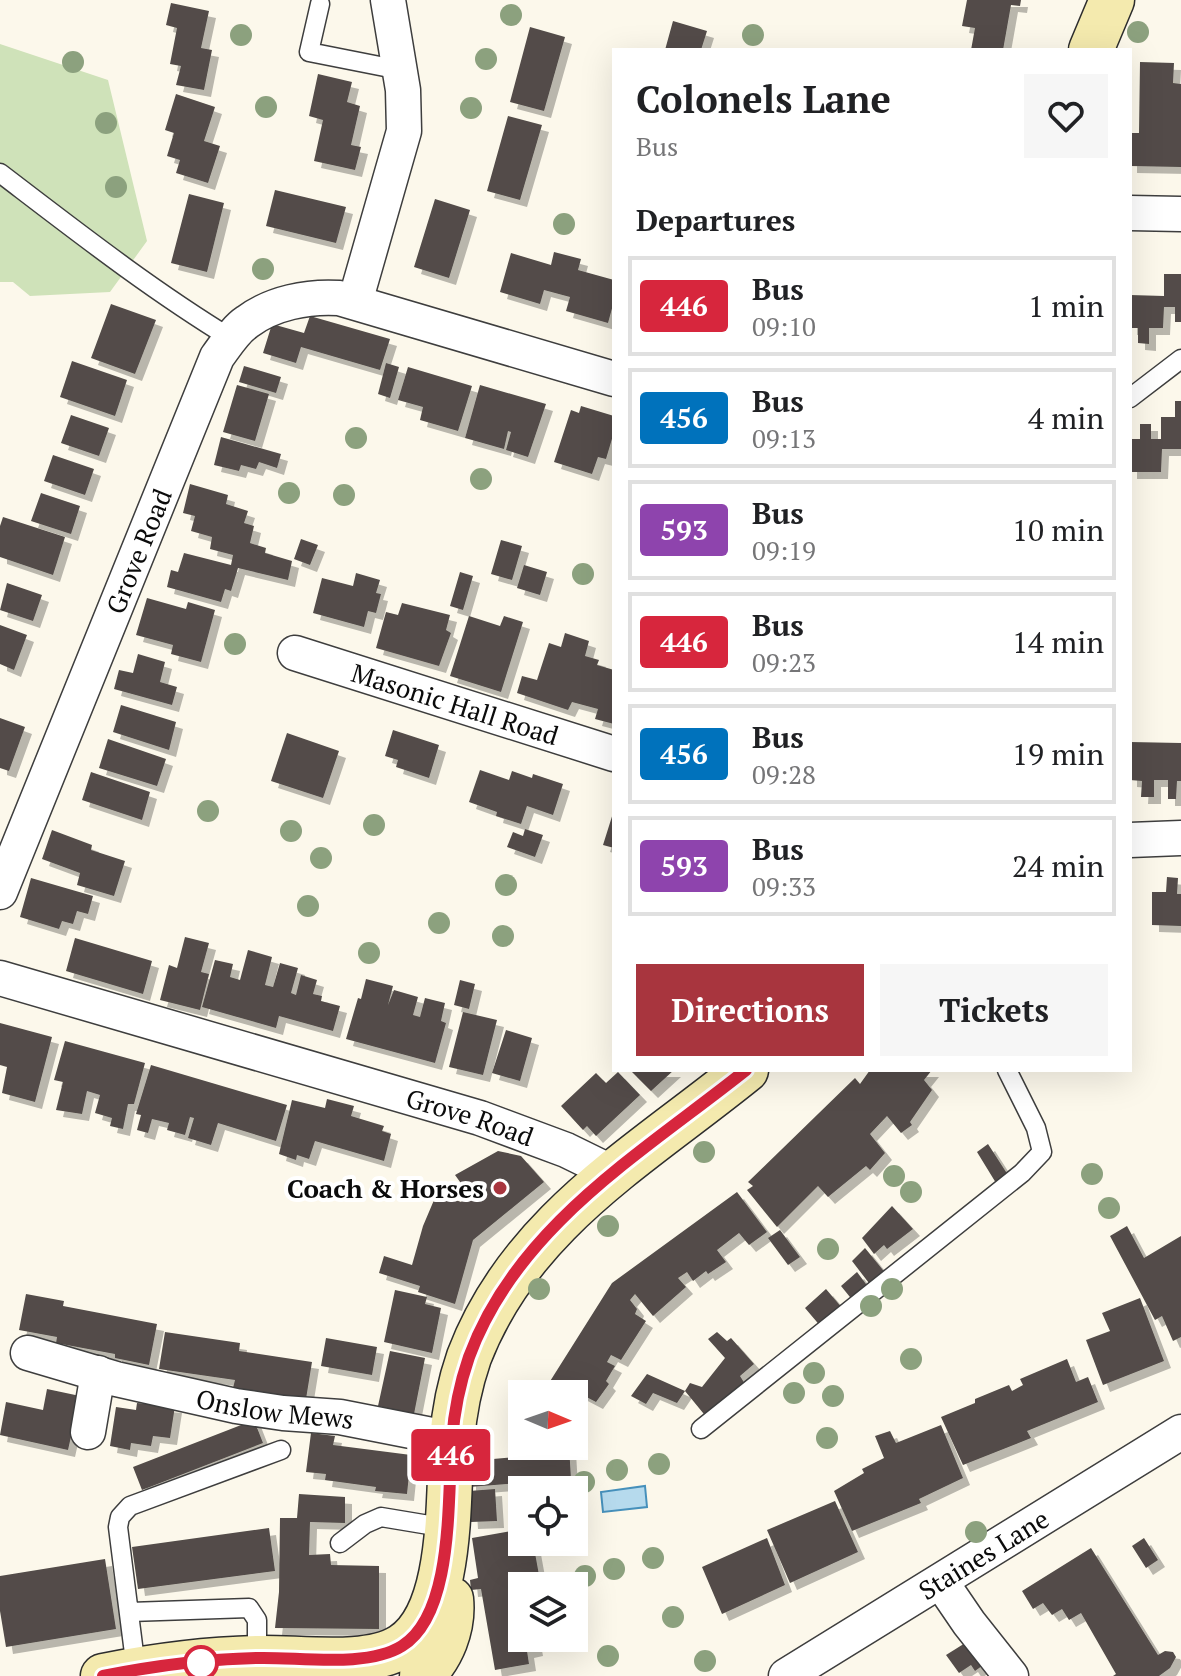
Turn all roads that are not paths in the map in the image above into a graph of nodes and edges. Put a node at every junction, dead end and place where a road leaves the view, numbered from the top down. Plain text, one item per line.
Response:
1 (388, 0) edge
2 (1112, 0) edge
3 (320, 4) dead end
4 (1092, 48) edge
5 (400, 70) junction
6 (0, 173) edge
7 (1132, 213) edge
8 (1181, 214) edge
9 (355, 302) junction
10 (232, 339) junction
11 (1181, 359) edge
12 (612, 378) edge
13 (1132, 396) edge
14 (295, 653) dead end
15 (612, 753) edge
16 (1181, 838) edge
17 (1132, 840) edge
18 (0, 892) edge
19 (0, 978) edge
20 (743, 1072) edge
21 (1008, 1072) edge
22 (613, 1173) junction
23 (28, 1353) dead end
24 (98, 1373) junction
25 (701, 1429) dead end
26 (88, 1432) dead end
27 (1181, 1432) edge
28 (452, 1439) junction
29 (281, 1450) dead end
30 (447, 1537) junction
31 (340, 1543) dead end
32 (941, 1582) junction
33 (130, 1612) junction
34 (380, 1655) junction
35 (257, 1658) junction
36 (120, 1673) edge
37 (430, 1674) edge
38 (786, 1676) edge
39 (1011, 1676) edge

1 - 5 street
2 - 4 main road
3 - 5 lane
5 - 9 street
6 - 10 lane
7 - 8 street
9 - 10 street, Grove Road
9 - 12 street, Grove Road
10 - 18 street, Grove Road
11 - 13 lane
14 - 15 street, Masonic Hall Road
16 - 17 street
19 - 22 street, Grove Road
20 - 22 main road
21 - 25 lane
22 - 28 main road
23 - 24 street, Onslow Mews
24 - 26 street
24 - 28 street, Onslow Mews
27 - 32 street, Staines Lane
28 - 30 main road
29 - 33 lane
30 - 31 lane
30 - 34 main road
30 - 37 main road
32 - 38 street, Staines Lane
32 - 39 street
33 - 35 lane
33 - 36 lane
34 - 35 main road
34 - 37 street
35 - 36 main road

